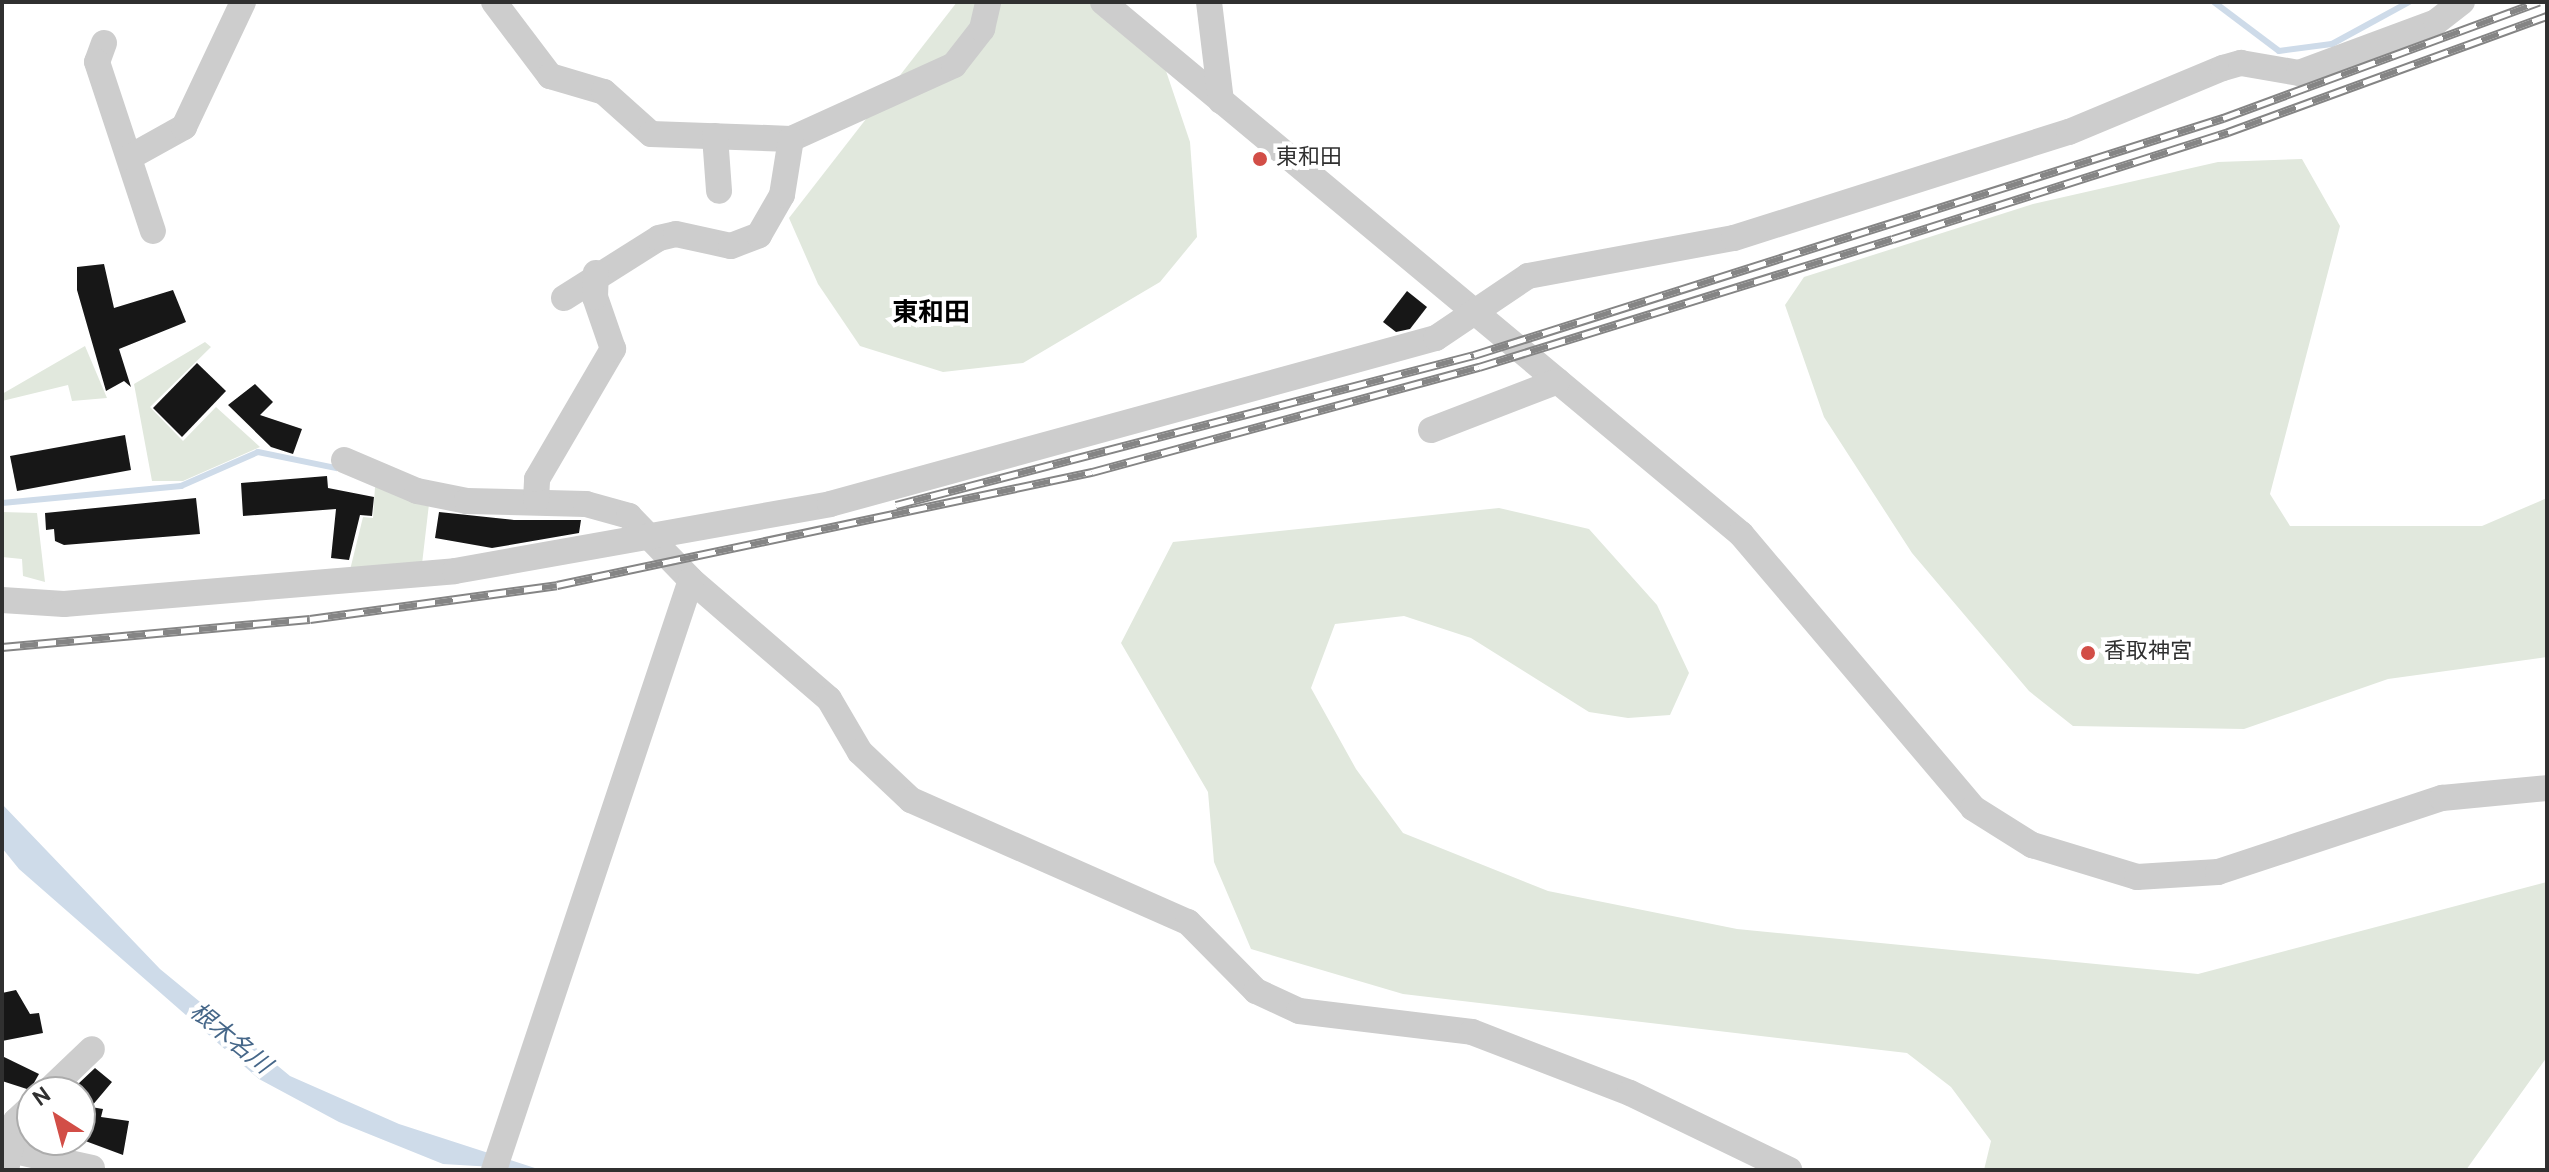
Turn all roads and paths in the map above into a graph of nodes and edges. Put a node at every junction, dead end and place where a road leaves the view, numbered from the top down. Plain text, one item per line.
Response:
1 (243, 2) edge
2 (494, 2) edge
3 (988, 2) edge
4 (1103, 2) edge
5 (1209, 2) edge
6 (2462, 2) edge
7 (104, 43) dead end
8 (1221, 101) junction
9 (715, 136) junction
10 (791, 139) junction
11 (130, 157) junction
12 (719, 191) dead end
13 (153, 231) dead end
14 (596, 273) junction
15 (564, 298) dead end
16 (1474, 313) junction
17 (1558, 381) junction
18 (1431, 430) dead end
19 (344, 460) dead end
20 (536, 500) junction
21 (655, 539) junction
22 (691, 580) junction
23 (2, 600) edge
24 (2547, 788) edge
25 (92, 1049) dead end
26 (64, 1076) edge
27 (16, 1121) edge
28 (8, 1160) edge
29 (92, 1168) dead end
30 (494, 1170) edge
31 (1789, 1170) edge

1 - 11 street
2 - 9 street
3 - 10 street
4 - 8 street
5 - 8 street
6 - 16 street
7 - 11 street
8 - 16 street
9 - 10 street
9 - 12 street
10 - 14 street
11 - 13 street
14 - 15 street
14 - 20 street
16 - 17 street
16 - 21 street
17 - 18 street
17 - 24 street
19 - 20 street
20 - 21 street
21 - 22 street
21 - 23 street
22 - 30 street
22 - 31 street
25 - 26 street
27 - 28 street
28 - 29 street

